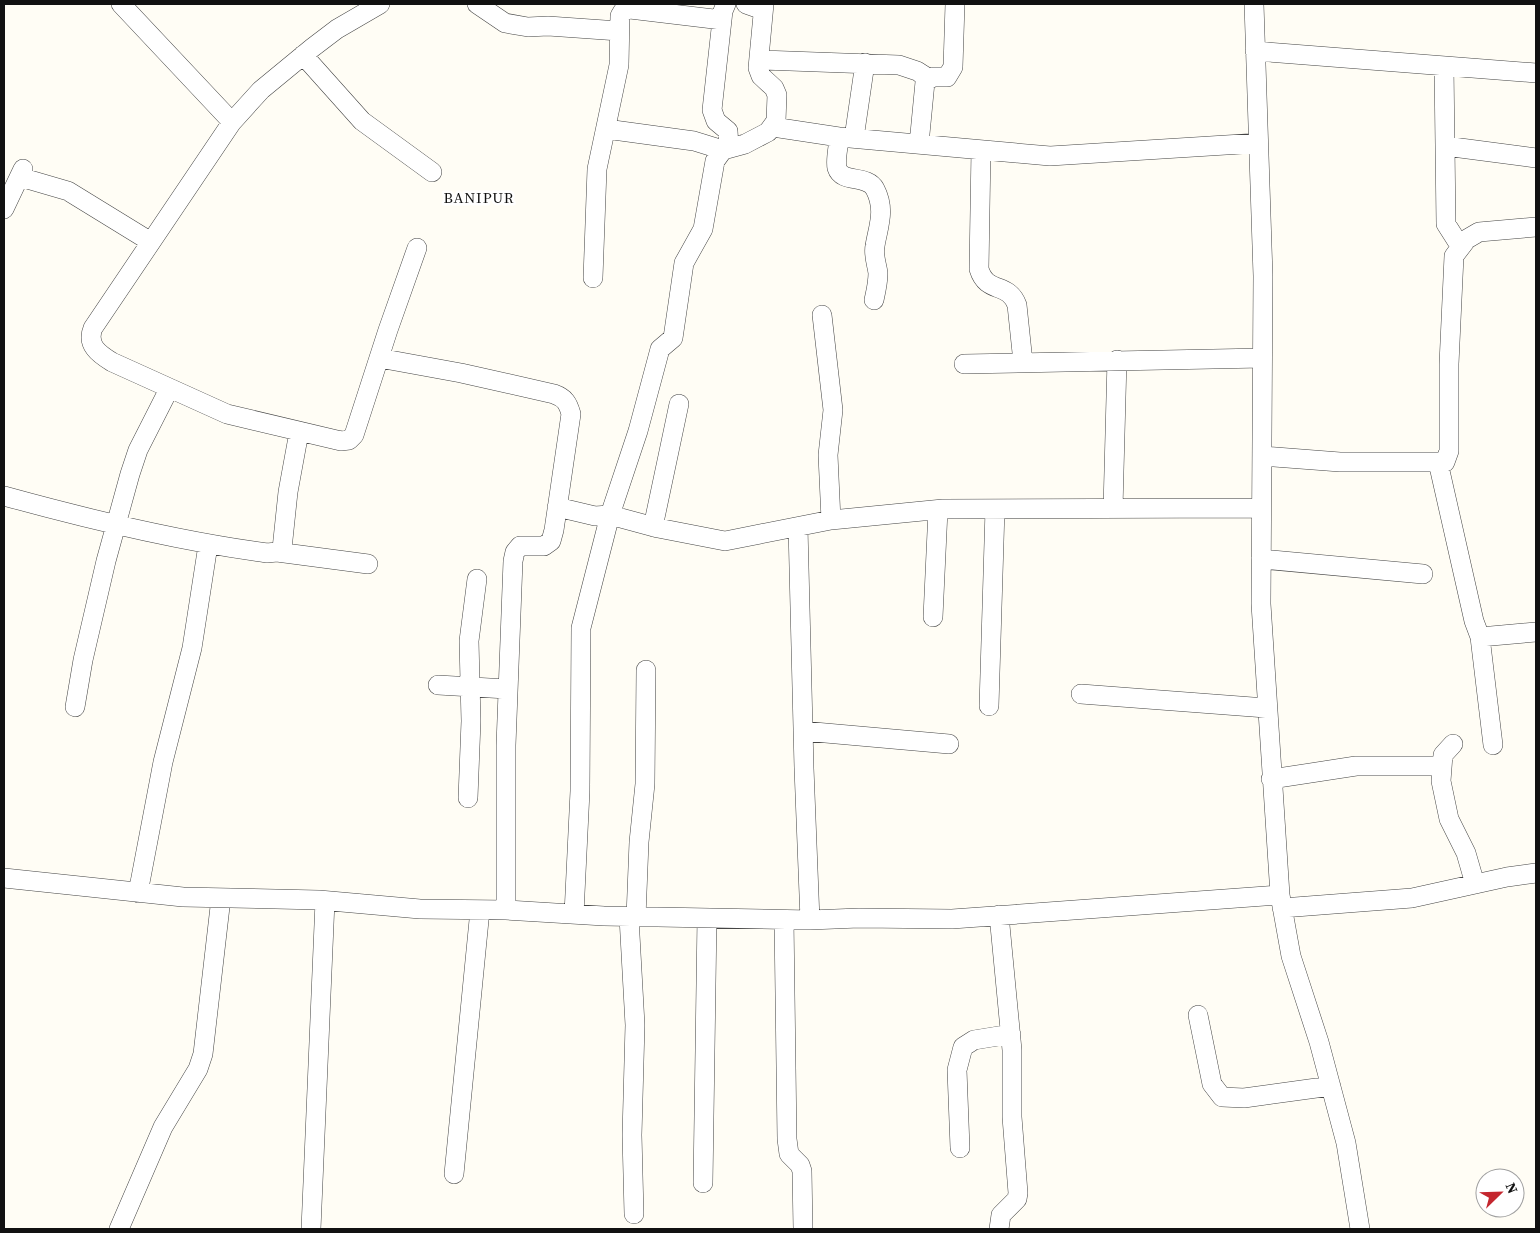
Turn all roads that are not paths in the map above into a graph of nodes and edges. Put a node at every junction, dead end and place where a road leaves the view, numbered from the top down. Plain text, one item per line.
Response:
1 (121, 4) edge
2 (380, 4) edge
3 (477, 4) edge
4 (955, 4) edge
5 (1254, 4) edge
6 (758, 6) edge
7 (724, 12) edge
8 (619, 31) junction
9 (1255, 51) junction
10 (303, 55) junction
11 (759, 60) junction
12 (865, 63) junction
13 (1444, 67) junction
14 (1536, 73) edge
15 (928, 78) junction
16 (232, 122) junction
17 (773, 127) junction
18 (606, 129) junction
19 (847, 137) junction
20 (1258, 143) junction
21 (919, 144) junction
22 (1444, 146) junction
23 (726, 149) junction
24 (981, 150) junction
25 (1536, 158) edge
26 (432, 172) dead end
27 (4, 209) edge
28 (1536, 227) edge
29 (151, 242) junction
30 (1460, 246) junction
31 (417, 248) dead end
32 (593, 278) dead end
33 (874, 300) dead end
34 (822, 315) dead end
35 (379, 358) junction
36 (1262, 358) junction
37 (1117, 360) junction
38 (1023, 362) junction
39 (964, 364) dead end
40 (169, 389) junction
41 (679, 404) dead end
42 (299, 432) junction
43 (1262, 456) junction
44 (1438, 462) junction
45 (4, 496) edge
46 (557, 507) junction
47 (1114, 508) junction
48 (1262, 508) junction
49 (995, 509) junction
50 (938, 510) junction
51 (610, 514) junction
52 (831, 520) junction
53 (116, 526) junction
54 (798, 526) junction
55 (652, 527) junction
56 (208, 545) junction
57 (277, 552) junction
58 (1261, 559) junction
59 (368, 564) dead end
60 (1423, 574) dead end
61 (477, 579) dead end
62 (933, 617) dead end
63 (1536, 632) edge
64 (1480, 637) junction
65 (646, 670) dead end
66 (438, 685) dead end
67 (470, 687) junction
68 (508, 689) junction
69 (1081, 694) dead end
70 (989, 706) dead end
71 (75, 707) dead end
72 (1266, 708) junction
73 (803, 731) junction
74 (949, 744) dead end
75 (1453, 744) dead end
76 (1493, 746) dead end
77 (1442, 766) junction
78 (1271, 778) junction
79 (468, 798) dead end
80 (1536, 873) edge
81 (4, 878) edge
82 (1475, 884) junction
83 (138, 893) junction
84 (221, 898) junction
85 (325, 901) junction
86 (1281, 902) junction
87 (480, 910) junction
88 (506, 910) junction
89 (574, 914) junction
90 (999, 915) junction
91 (633, 917) junction
92 (707, 918) junction
93 (784, 920) junction
94 (810, 920) junction
95 (1198, 1015) dead end
96 (1010, 1034) junction
97 (1331, 1086) junction
98 (960, 1148) dead end
99 (454, 1174) dead end
100 (703, 1183) dead end
101 (634, 1214) dead end
102 (119, 1229) edge
103 (311, 1229) edge
104 (803, 1229) edge
105 (999, 1229) edge
106 (1360, 1229) edge

1 - 16 street
2 - 10 street
3 - 8 street
4 - 15 street
5 - 9 street
6 - 11 street
7 - 8 street
7 - 23 street
8 - 18 street
9 - 13 street
9 - 20 street
10 - 16 street
10 - 26 street
11 - 12 street
11 - 17 street
12 - 15 street
12 - 19 street
13 - 14 street
13 - 22 street
15 - 21 street
16 - 29 street
17 - 19 street
17 - 23 street
18 - 23 street
18 - 32 street
19 - 21 street
19 - 33 street
20 - 24 street
20 - 36 street
21 - 24 street
22 - 25 street
22 - 30 street
23 - 51 street
24 - 38 street
27 - 29 street
28 - 30 street
29 - 40 street
30 - 44 street
31 - 35 street
34 - 52 street
35 - 42 street
35 - 46 street
36 - 37 street
36 - 43 street
37 - 38 street
37 - 47 street
38 - 39 street
40 - 42 street
40 - 53 street
41 - 55 street
42 - 57 street
43 - 44 street
43 - 48 street
44 - 64 street
45 - 53 street
46 - 51 street
46 - 68 street
47 - 48 street
47 - 49 street
48 - 58 street
49 - 50 street
49 - 70 street
50 - 52 street
50 - 62 street
51 - 55 street
51 - 89 street
52 - 54 street
53 - 56 street
53 - 71 street
54 - 55 street
54 - 73 street
56 - 57 street
56 - 83 street
57 - 59 street
58 - 60 street
58 - 72 street
61 - 67 street
63 - 64 street
64 - 76 street
65 - 91 street
66 - 67 street
67 - 68 street
67 - 79 street
68 - 88 street
69 - 72 street
72 - 78 street
73 - 74 street
73 - 94 street
75 - 77 street
77 - 78 street
77 - 82 street
78 - 86 street
80 - 82 street
81 - 83 street
82 - 86 street
83 - 84 street
84 - 85 street
84 - 102 street
85 - 87 street
85 - 103 street
86 - 90 street
86 - 97 street
87 - 88 street
87 - 99 street
88 - 89 street
89 - 91 street
90 - 94 street
90 - 96 street
91 - 92 street
91 - 101 street
92 - 93 street
92 - 100 street
93 - 94 street
93 - 104 street
95 - 97 street
96 - 98 street
96 - 105 street
97 - 106 street

